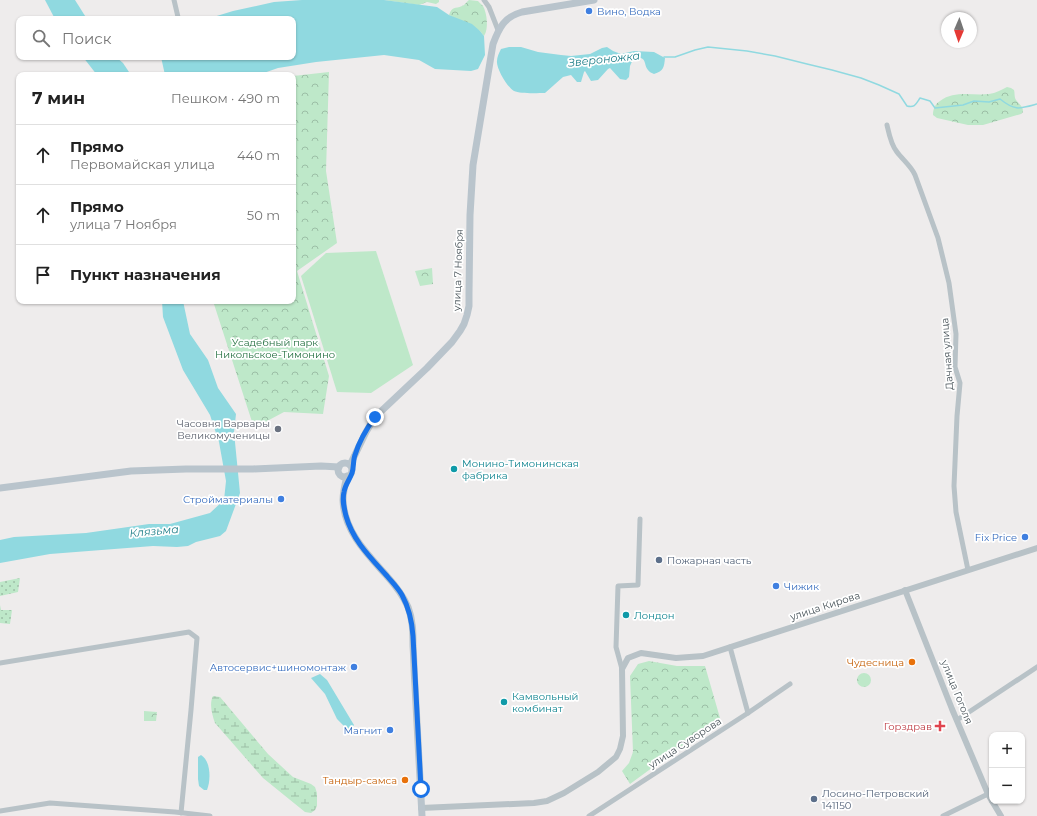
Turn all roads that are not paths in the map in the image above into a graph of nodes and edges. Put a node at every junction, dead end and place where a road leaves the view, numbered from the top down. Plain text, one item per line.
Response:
1 (174, 0) edge
2 (484, 0) edge
3 (594, 0) edge
4 (178, 16) edge
5 (498, 30) junction
6 (887, 125) dead end
7 (354, 456) junction
8 (350, 465) junction
9 (339, 467) junction
10 (347, 476) junction
11 (0, 488) edge
12 (344, 491) junction
13 (640, 519) dead end
14 (1037, 548) edge
15 (968, 570) junction
16 (905, 590) junction
17 (730, 648) junction
18 (0, 663) edge
19 (1037, 667) edge
20 (622, 669) junction
21 (790, 684) dead end
22 (748, 713) junction
23 (957, 720) junction
24 (988, 794) joint
25 (994, 804) edge
26 (0, 811) edge
27 (422, 812) edge
28 (181, 813) junction
29 (210, 816) edge
30 (589, 816) edge
31 (942, 816) edge
32 (1001, 816) edge

1 - 4 street
2 - 5 street
3 - 5 main road
5 - 7 main road, улица 7 Ноября
6 - 15 street, Дачная улица
7 - 8 main road, улица 7 Ноября
7 - 12 main road
8 - 9 main road
8 - 10 main road
9 - 10 main road
9 - 11 main road
10 - 12 main road
12 - 27 main road
13 - 20 street
14 - 15 street, улица Кирова
15 - 16 street, улица Кирова
16 - 17 street, улица Кирова
16 - 23 street, улица Гоголя
17 - 20 street, улица Кирова
17 - 22 street
18 - 28 street
19 - 23 street
20 - 27 street
21 - 22 street, улица Суворова
22 - 30 street, улица Суворова
23 - 24 street, улица Гоголя
24 - 31 street
25 - 32 street, улица Гоголя
26 - 28 street
28 - 29 street

